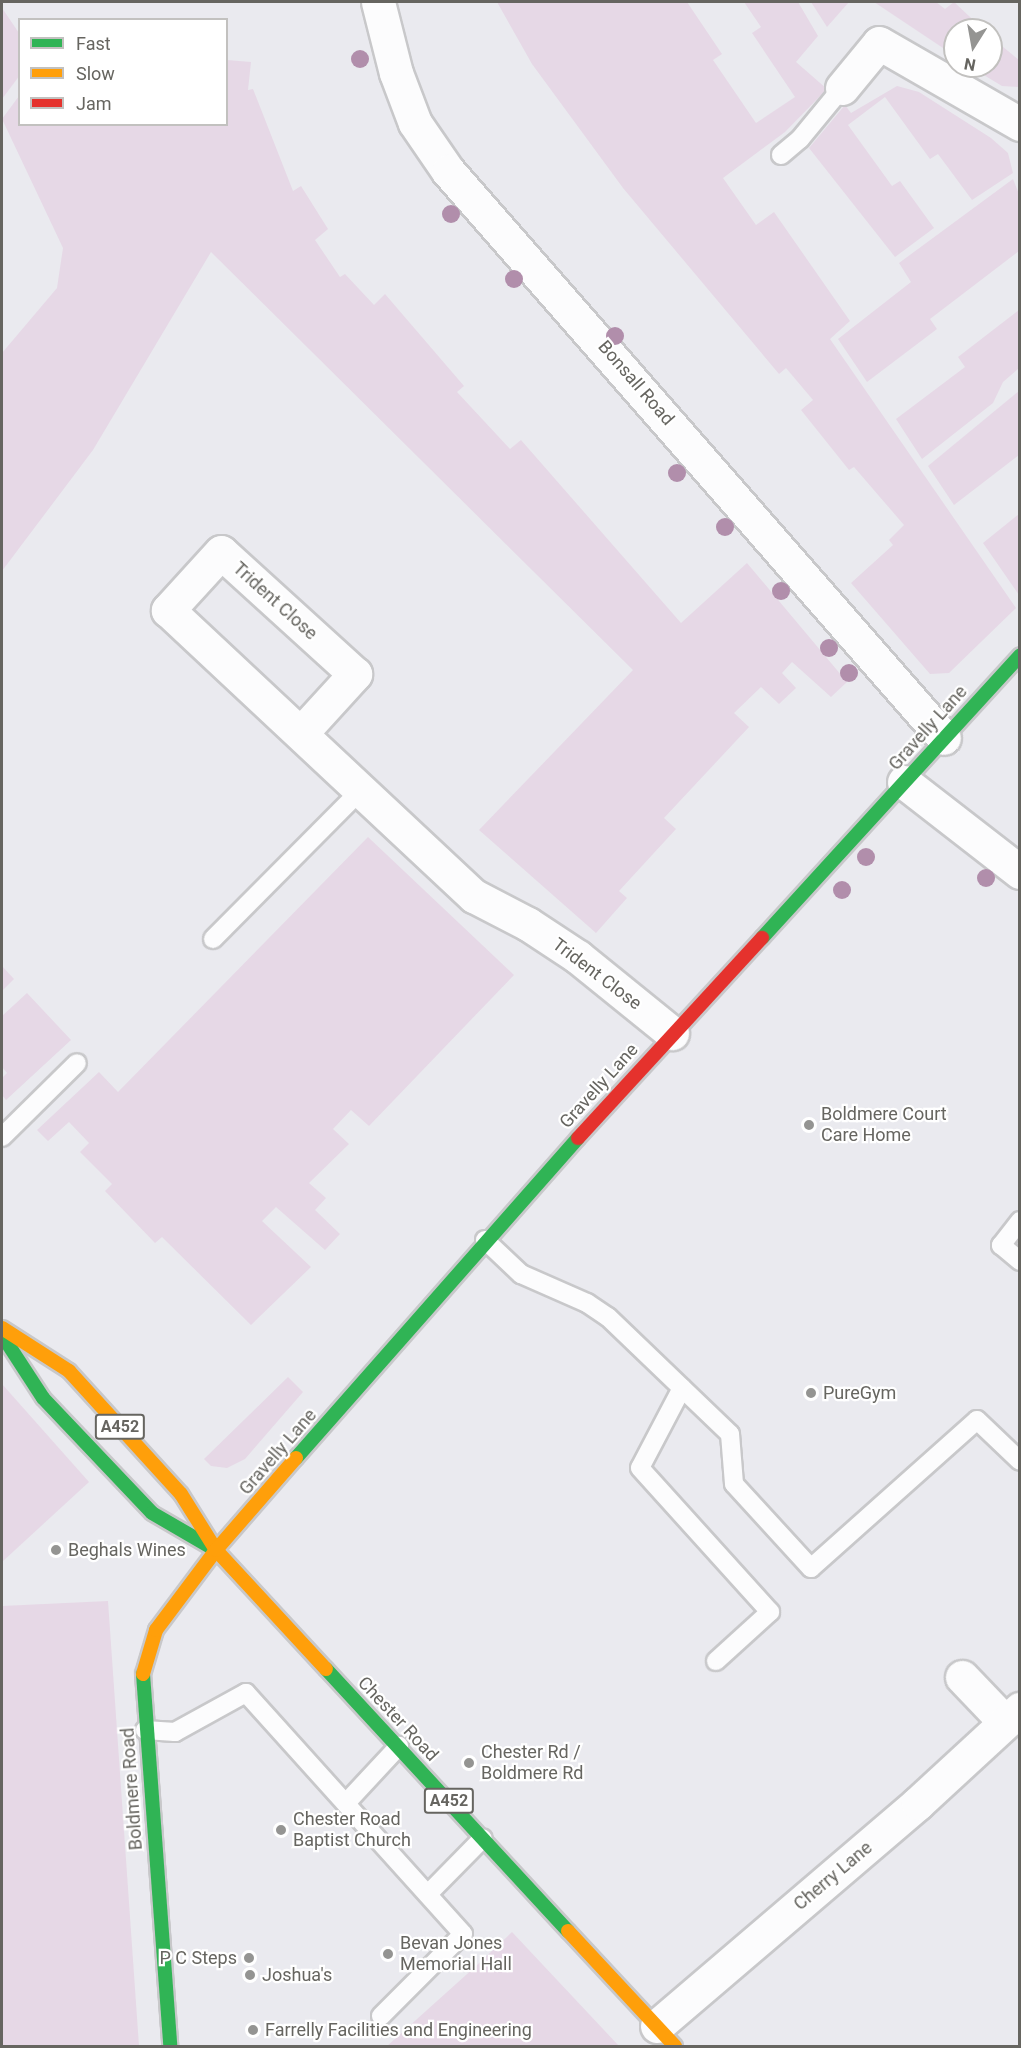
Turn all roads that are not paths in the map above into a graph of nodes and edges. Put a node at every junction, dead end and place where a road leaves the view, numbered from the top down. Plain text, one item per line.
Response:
1 (378, 2) edge
2 (842, 88) joint
3 (1020, 124) edge
4 (781, 155) dead end
5 (1020, 656) edge
6 (302, 732) junction
7 (944, 738) junction
8 (904, 782) junction
9 (359, 792) junction
10 (1020, 872) edge
11 (213, 939) dead end
12 (672, 1033) junction
13 (77, 1063) dead end
14 (2, 1137) edge
15 (1020, 1221) edge
16 (485, 1240) junction
17 (1020, 1261) edge
18 (2, 1328) edge
19 (2, 1335) edge
20 (682, 1388) junction
21 (1020, 1461) edge
22 (216, 1550) junction
23 (716, 1660) dead end
24 (962, 1677) dead end
25 (1012, 1715) edge
26 (145, 1730) junction
27 (399, 1746) junction
28 (346, 1803) junction
29 (483, 1838) junction
30 (428, 1894) junction
31 (381, 2016) dead end
32 (666, 2036) edge
33 (170, 2046) edge

1 - 7 street, Bonsall Road
2 - 3 street
2 - 4 lane
5 - 7 main road, Gravelly Lane
6 - 6 street, Trident Close
6 - 9 street, Trident Close
7 - 8 main road, Gravelly Lane
8 - 10 street
8 - 12 main road, Gravelly Lane
9 - 11 lane
9 - 12 street, Trident Close
12 - 16 main road, Gravelly Lane
13 - 14 lane
15 - 17 lane
16 - 20 lane
16 - 22 main road, Gravelly Lane
18 - 22 main road, Chester Road / A452
19 - 22 main road, Chester Road / A452
20 - 21 lane
20 - 23 lane
22 - 26 main road, Boldmere Road
22 - 27 main road, Chester Road / A452
24 - 25 street, Cherry Lane
25 - 32 street, Cherry Lane
26 - 28 lane
26 - 33 main road, Boldmere Road
27 - 28 lane
27 - 29 main road, Chester Road / A452
28 - 30 lane
29 - 30 lane
29 - 32 main road, Chester Road / A452
30 - 31 lane

